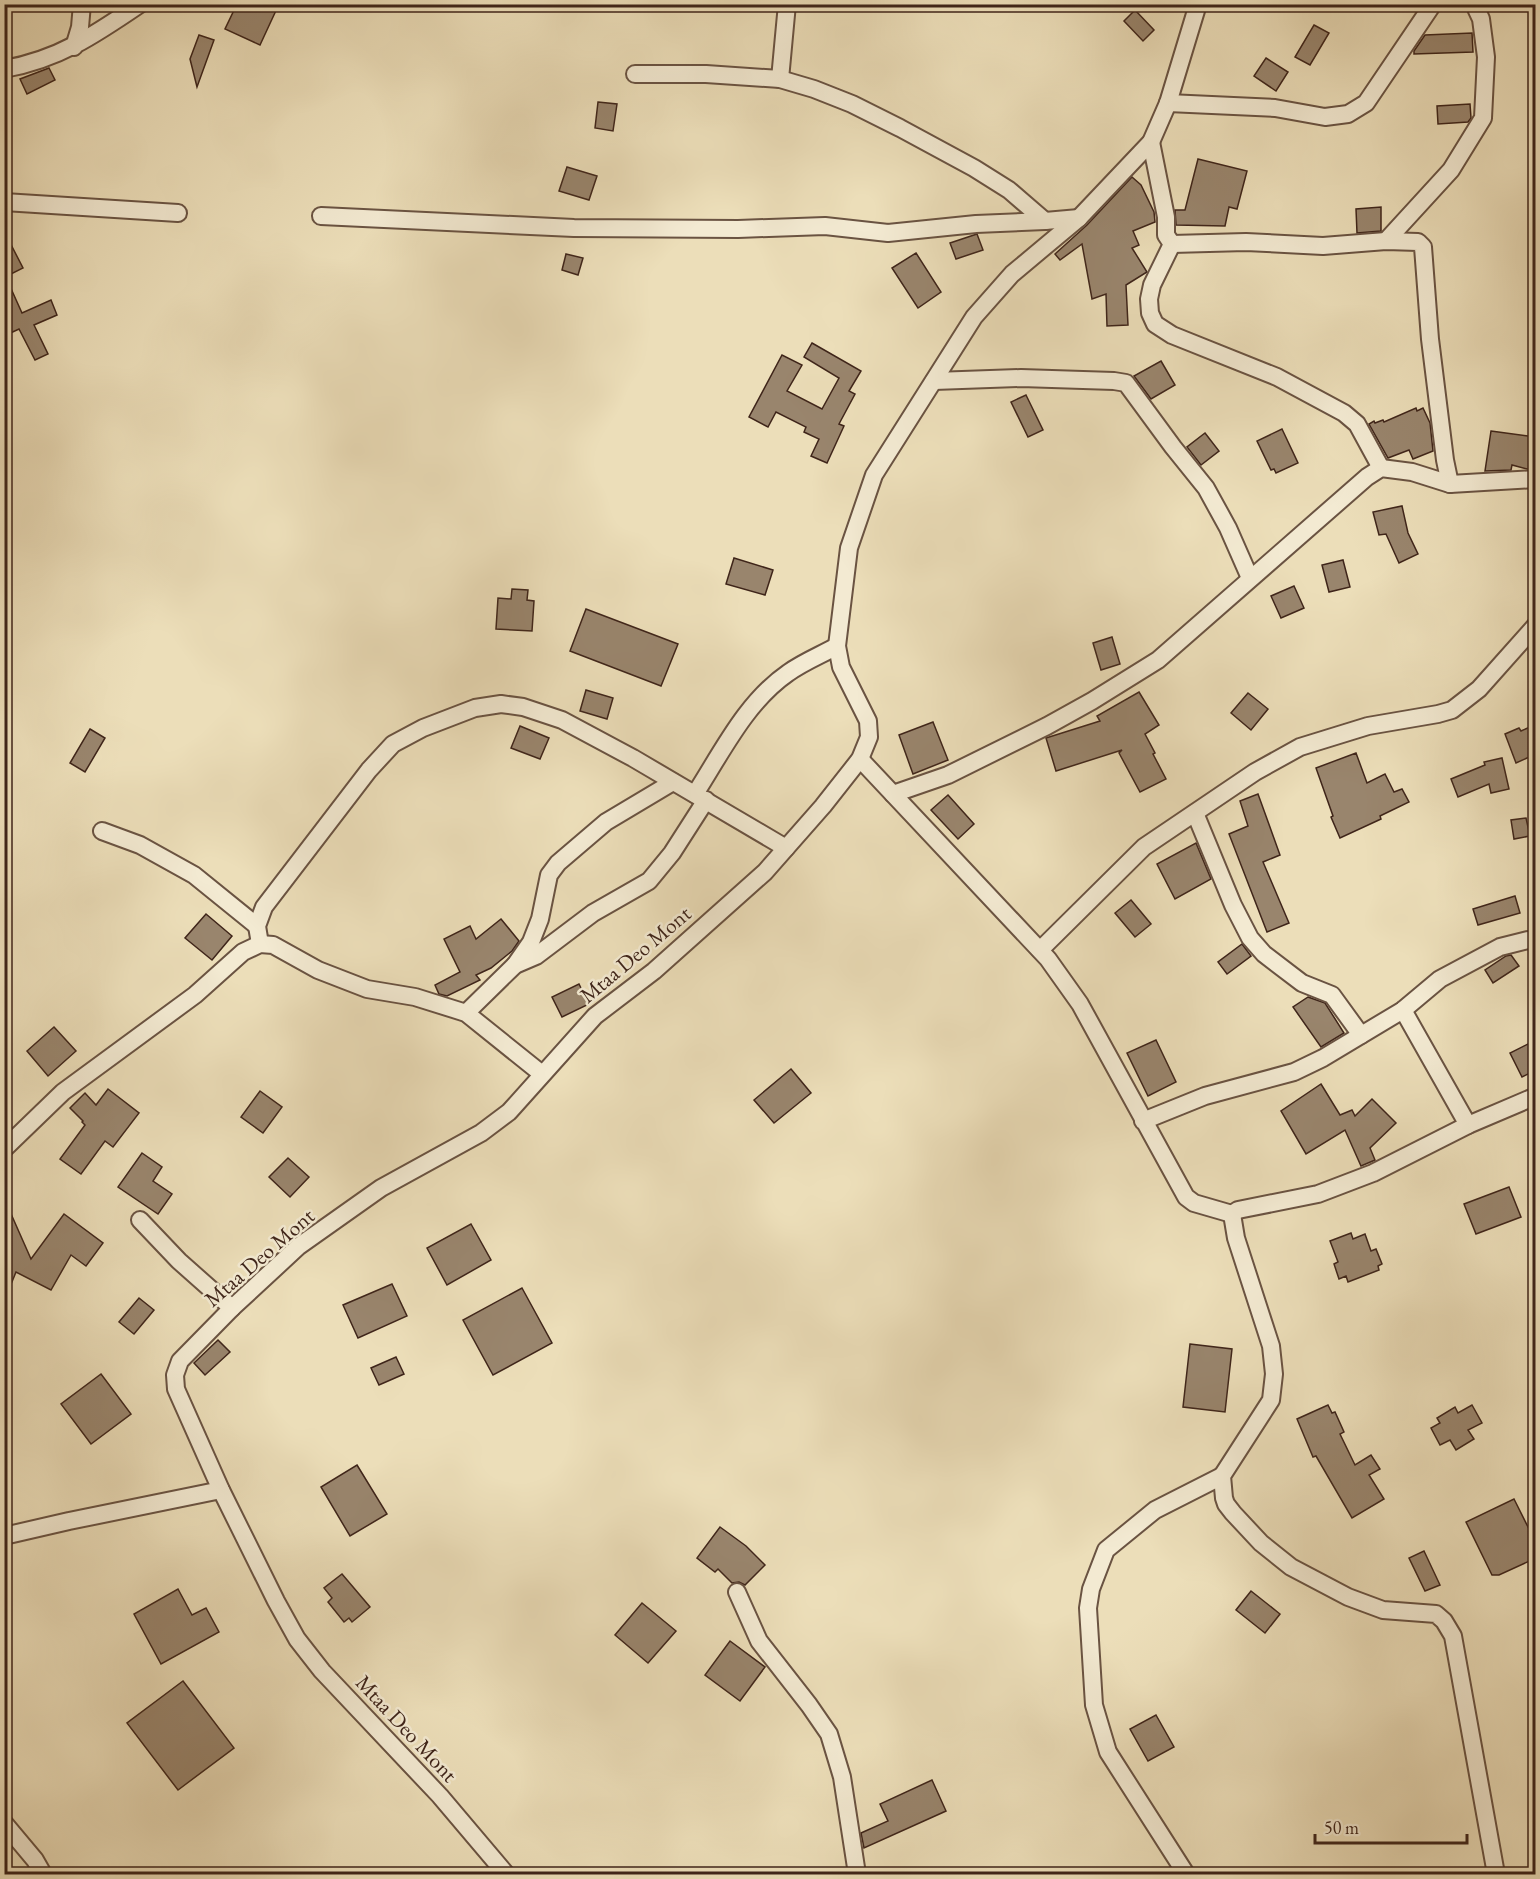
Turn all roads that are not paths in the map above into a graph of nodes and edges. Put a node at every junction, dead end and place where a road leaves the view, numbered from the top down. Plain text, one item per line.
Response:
1 (82, 4) edge
2 (140, 4) edge
3 (787, 4) edge
4 (1198, 4) edge
5 (1433, 4) edge
6 (1474, 4) edge
7 (74, 47) junction
8 (4, 69) edge
9 (635, 74) dead end
10 (780, 79) junction
11 (1168, 103) junction
12 (1151, 142) junction
13 (4, 202) edge
14 (178, 213) dead end
15 (321, 216) dead end
16 (1079, 218) junction
17 (1045, 221) junction
18 (1386, 241) junction
19 (1172, 244) junction
20 (934, 381) junction
21 (1381, 468) junction
22 (1536, 479) edge
23 (1450, 484) junction
24 (1250, 578) junction
25 (1535, 629) edge
26 (837, 646) junction
27 (860, 759) junction
28 (673, 782) junction
29 (893, 794) junction
30 (700, 797) junction
31 (1195, 813) junction
32 (102, 831) dead end
33 (786, 848) junction
34 (257, 926) junction
35 (1536, 942) edge
36 (260, 944) junction
37 (1040, 950) junction
38 (515, 966) junction
39 (1403, 1010) junction
40 (466, 1013) junction
41 (1361, 1035) junction
42 (542, 1074) junction
43 (1536, 1096) edge
44 (1143, 1121) junction
45 (1468, 1125) junction
46 (4, 1149) edge
47 (1232, 1214) junction
48 (140, 1220) dead end
49 (232, 1308) junction
50 (1222, 1476) junction
51 (221, 1490) junction
52 (4, 1536) edge
53 (738, 1592) dead end
54 (4, 1823) edge
55 (43, 1875) edge
56 (506, 1875) edge
57 (857, 1875) edge
58 (1186, 1875) edge
59 (1496, 1875) edge

1 - 7 street
2 - 7 street
3 - 10 street
4 - 11 street
5 - 11 street
6 - 18 street
7 - 8 street
9 - 10 street
10 - 17 street
11 - 12 street
12 - 16 street
12 - 19 street
13 - 14 street
15 - 17 street
16 - 17 street
16 - 20 street
18 - 19 street
18 - 23 street
19 - 21 street
20 - 24 street
20 - 26 street
21 - 23 street
21 - 24 street
22 - 23 street
24 - 29 street
25 - 31 street
26 - 27 street
26 - 30 street
27 - 29 street
27 - 33 street, Mtaa Deo Mont
28 - 30 street
28 - 34 street
28 - 38 street
29 - 37 street
30 - 33 street
30 - 38 street
31 - 37 street
31 - 41 street
32 - 34 street
33 - 42 street, Mtaa Deo Mont
34 - 36 street
35 - 39 street
36 - 40 street
36 - 46 street
37 - 44 street
38 - 40 street
39 - 41 street
39 - 45 street
40 - 42 street
41 - 44 street
42 - 49 street, Mtaa Deo Mont
43 - 45 street
44 - 47 street
45 - 47 street
47 - 50 street
48 - 49 street
49 - 51 street, Mtaa Deo Mont
50 - 58 street
50 - 59 street
51 - 52 street
51 - 56 street, Mtaa Deo Mont
53 - 57 street
54 - 55 street

